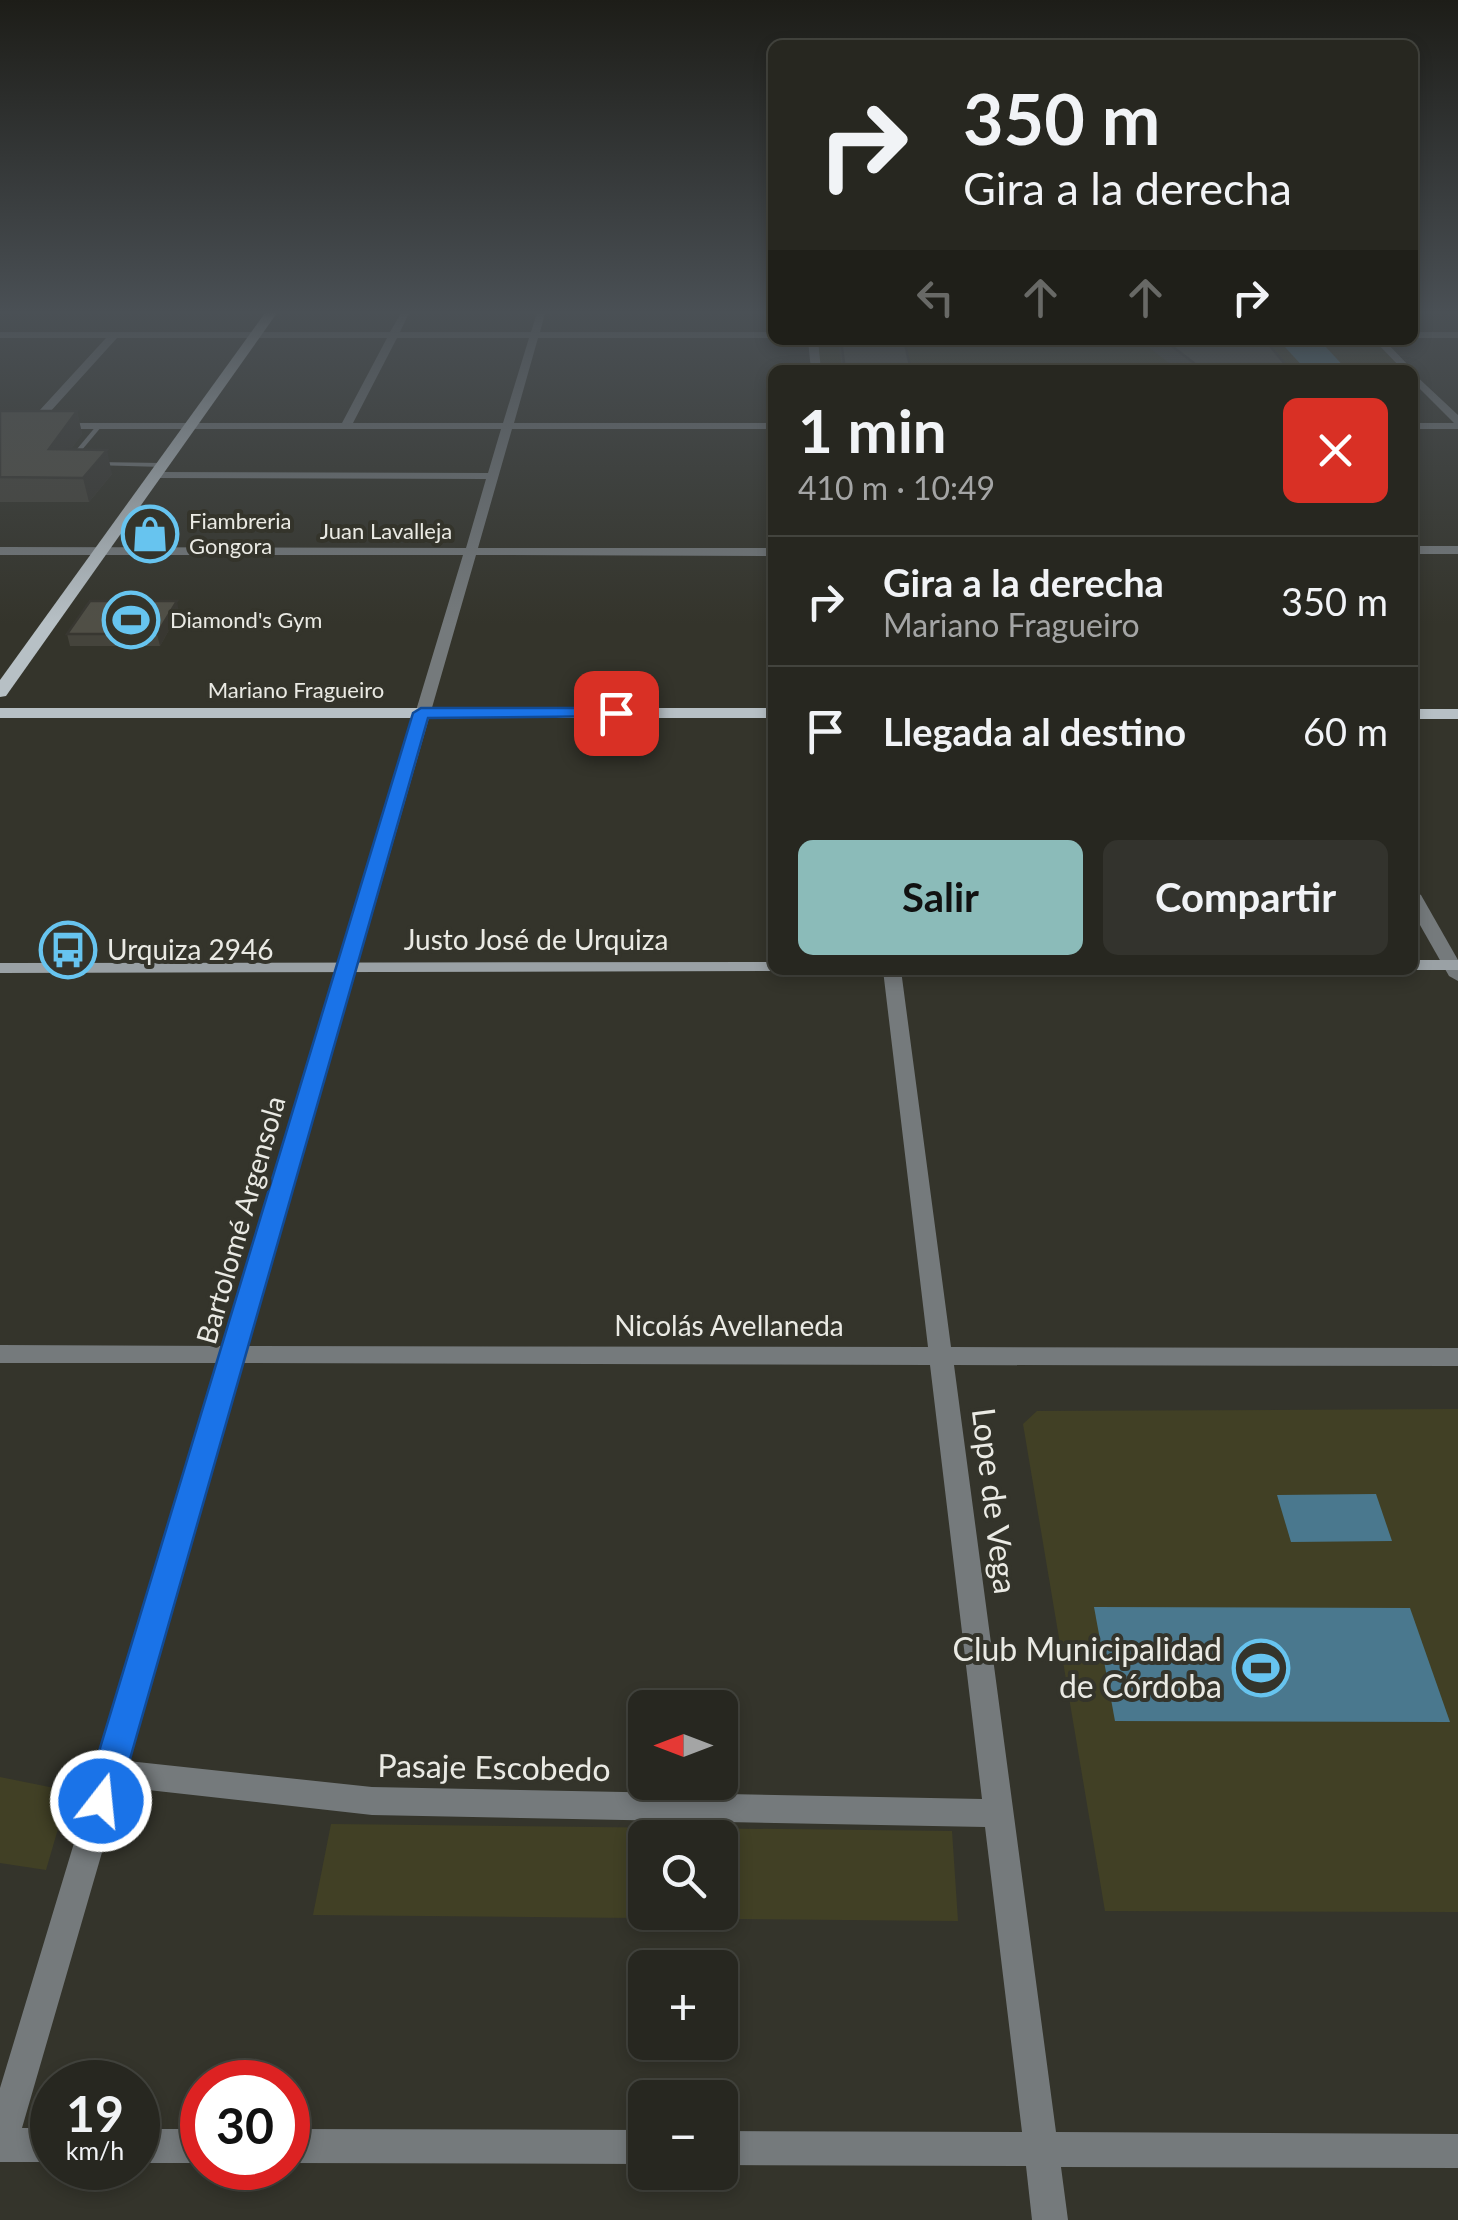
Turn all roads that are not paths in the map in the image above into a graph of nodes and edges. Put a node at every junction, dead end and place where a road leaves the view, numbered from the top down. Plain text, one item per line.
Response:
1 (40, 417) edge
2 (197, 417) edge
3 (351, 417) edge
4 (510, 417) edge
5 (1458, 424) edge
6 (0, 426) edge
7 (31, 426) junction
8 (98, 426) junction
9 (190, 426) junction
10 (346, 426) junction
11 (507, 426) junction
12 (768, 426) edge
13 (1418, 426) edge
14 (74, 464) edge
15 (92, 464) edge
16 (159, 470) junction
17 (492, 476) junction
18 (1418, 550) edge
19 (1458, 550) edge
20 (0, 551) edge
21 (101, 551) junction
22 (470, 552) junction
23 (768, 552) edge
24 (0, 692) edge
25 (0, 713) edge
26 (421, 713) junction
27 (768, 713) edge
28 (1418, 714) edge
29 (1458, 714) edge
30 (1418, 905) edge
31 (1418, 966) edge
32 (768, 967) edge
33 (0, 968) edge
34 (346, 968) junction
35 (1456, 969) edge
36 (893, 975) edge
37 (0, 1354) edge
38 (232, 1354) junction
39 (941, 1356) junction
40 (1458, 1357) edge
41 (110, 1772) junction
42 (998, 1812) junction
43 (0, 2145) edge
44 (30, 2146) edge
45 (310, 2146) edge
46 (628, 2148) edge
47 (738, 2148) edge
48 (1040, 2149) junction
49 (1458, 2151) edge
50 (1050, 2220) edge

1 - 7 street
2 - 9 main road
3 - 10 street
4 - 11 street, Bartolomé Argensola
5 - 13 street
6 - 7 street
7 - 8 street
8 - 9 street
8 - 14 lane
9 - 10 street
9 - 16 main road
10 - 11 street
11 - 12 street
11 - 17 street, Bartolomé Argensola
15 - 16 lane
16 - 17 street
16 - 21 main road
17 - 22 street, Bartolomé Argensola
18 - 19 street
20 - 21 street, Juan Lavalleja
21 - 22 street, Juan Lavalleja
21 - 24 main road
22 - 23 street, Juan Lavalleja
22 - 26 street, Bartolomé Argensola
25 - 26 main road, Mariano Fragueiro
26 - 27 main road, Mariano Fragueiro
26 - 34 street, Bartolomé Argensola
28 - 29 main road
30 - 35 street
31 - 35 street
32 - 34 street, Justo José de Urquiza
33 - 34 street, Justo José de Urquiza
34 - 38 street, Bartolomé Argensola
36 - 39 street, Lope de Vega
37 - 38 street, Nicolás Avellaneda
38 - 39 street, Nicolás Avellaneda
38 - 41 street, Bartolomé Argensola
39 - 40 street, Nicolás Avellaneda
39 - 42 street, Lope de Vega
41 - 42 street, Pasaje Escobedo
41 - 43 street, Bartolomé Argensola
42 - 48 street, Lope de Vega
43 - 44 street
45 - 46 street
47 - 48 street
48 - 49 street
48 - 50 street, Lope de Vega

